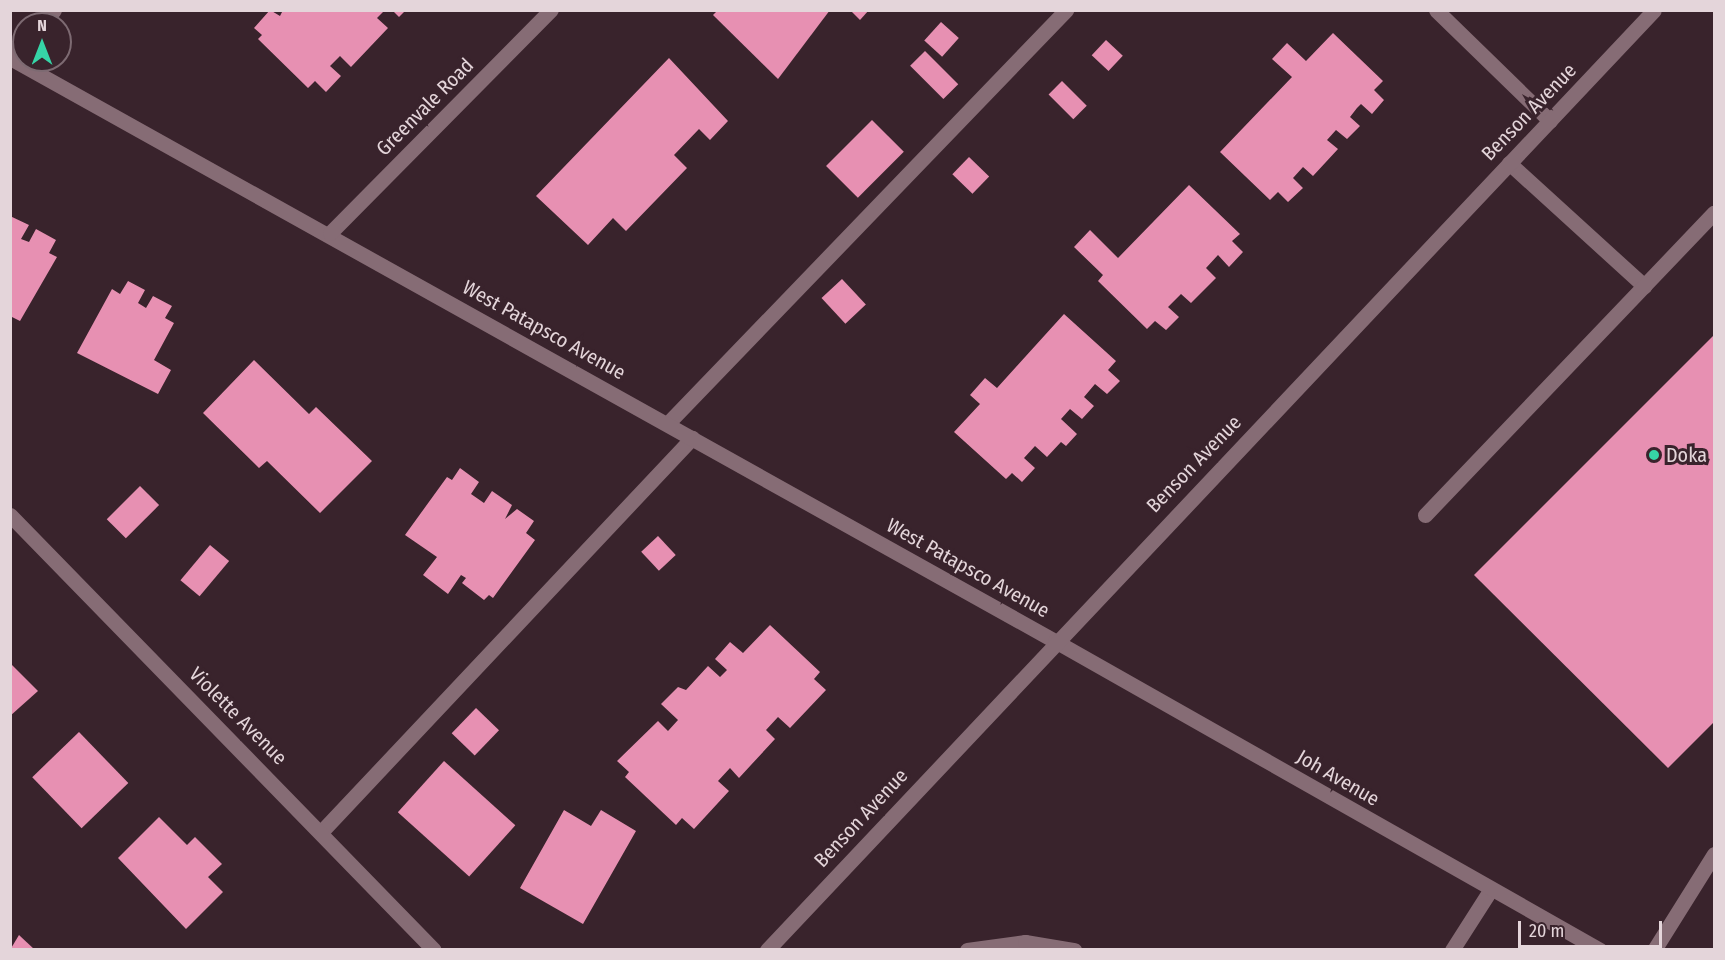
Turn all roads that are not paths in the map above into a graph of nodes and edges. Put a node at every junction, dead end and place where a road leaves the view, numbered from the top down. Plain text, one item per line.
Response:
1 (551, 10) edge
2 (1066, 10) edge
3 (1436, 10) edge
4 (1654, 10) edge
5 (10, 57) edge
6 (1550, 121) junction
7 (1509, 163) junction
8 (1714, 213) edge
9 (330, 233) junction
10 (1644, 286) junction
11 (668, 423) junction
12 (692, 438) junction
13 (10, 515) edge
14 (1425, 515) dead end
15 (1055, 641) junction
16 (322, 831) junction
17 (1714, 854) edge
18 (1491, 889) junction
19 (434, 950) edge
20 (767, 950) edge
21 (967, 950) edge
22 (1074, 950) edge
23 (1452, 950) edge
24 (1600, 950) edge
25 (1654, 950) edge

1 - 9 street, Greenvale Road
2 - 11 street
3 - 6 street
4 - 6 street, Benson Avenue
5 - 9 street, West Patapsco Avenue
6 - 7 street, Benson Avenue
7 - 10 street
7 - 15 street, Benson Avenue
8 - 10 street
9 - 11 street, West Patapsco Avenue
10 - 14 street
11 - 12 street, West Patapsco Avenue
12 - 15 street, West Patapsco Avenue
12 - 16 street
13 - 16 street, Violette Avenue
15 - 18 street, Joh Avenue
15 - 20 street, Benson Avenue
16 - 19 street, Violette Avenue
17 - 25 street
18 - 23 street
18 - 24 street, Joh Avenue
21 - 22 street

